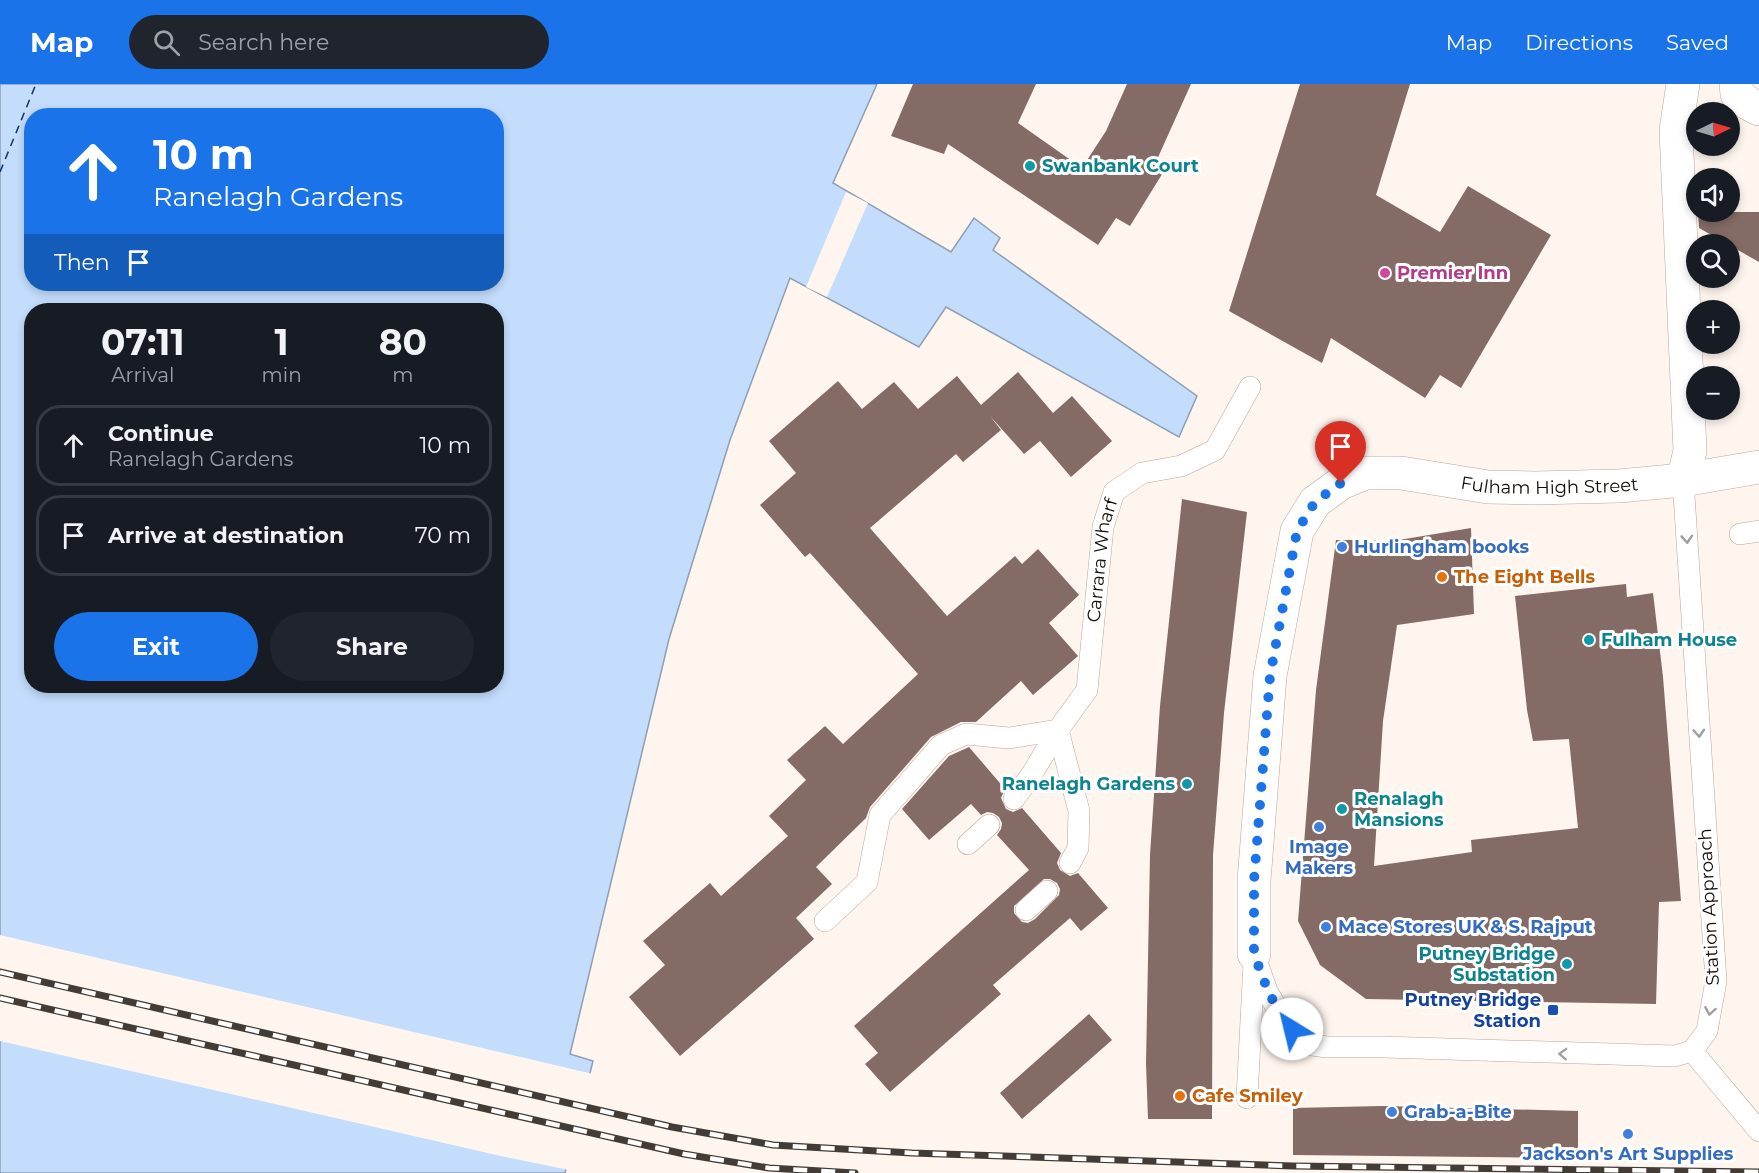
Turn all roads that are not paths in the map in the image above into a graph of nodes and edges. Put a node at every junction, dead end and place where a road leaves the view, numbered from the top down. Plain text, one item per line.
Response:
1 (1683, 84) edge
2 (1736, 84) edge
3 (1759, 109) edge
4 (1250, 387) dead end
5 (1759, 467) edge
6 (1683, 480) junction
7 (1058, 730) junction
8 (1014, 799) dead end
9 (989, 825) dead end
10 (968, 844) dead end
11 (1070, 863) dead end
12 (1047, 891) dead end
13 (1026, 910) dead end
14 (825, 921) dead end
15 (1254, 954) junction
16 (1692, 1051) junction
17 (1247, 1098) dead end
18 (1759, 1131) edge

1 - 6 street
2 - 3 street
4 - 7 lane, Carrara Wharf
5 - 6 street, Fulham High Street
6 - 15 street, Fulham High Street
6 -> 16 lane, Station Approach
7 - 8 lane, Carrara Wharf
7 - 11 lane
7 - 14 lane
9 - 10 lane
12 - 13 lane
16 -> 15 lane
15 - 17 lane
16 - 18 lane

